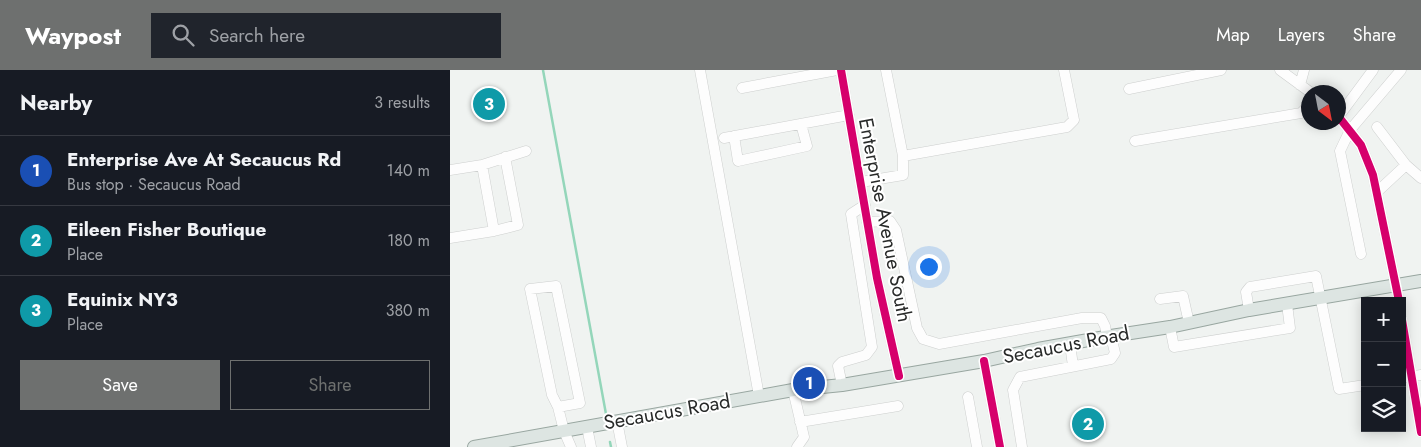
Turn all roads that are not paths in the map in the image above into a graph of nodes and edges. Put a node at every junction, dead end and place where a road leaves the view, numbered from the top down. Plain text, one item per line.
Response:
1 (700, 70) edge
2 (837, 70) edge
3 (841, 70) edge
4 (886, 70) edge
5 (1064, 70) edge
6 (1221, 70) edge
7 (1280, 70) edge
8 (1304, 70) edge
9 (1373, 70) edge
10 (1401, 70) edge
11 (1300, 85) joint
12 (742, 88) dead end
13 (1129, 89) dead end
14 (1346, 107) edge
15 (1301, 113) edge
16 (849, 115) junction
17 (802, 124) junction
18 (1346, 125) edge
19 (1377, 127) dead end
20 (1350, 130) junction
21 (1135, 141) dead end
22 (526, 151) dead end
23 (903, 156) junction
24 (505, 157) junction
25 (482, 164) junction
26 (1406, 165) junction
27 (450, 170) edge
28 (1421, 178) edge
29 (860, 182) junction
30 (1377, 192) junction
31 (865, 205) junction
32 (868, 222) junction
33 (494, 231) junction
34 (450, 238) edge
35 (1361, 254) dead end
36 (877, 278) junction
37 (861, 281) junction
38 (1421, 282) edge
39 (1397, 286) junction
40 (1398, 297) edge
41 (1321, 298) junction
42 (1160, 300) dead end
43 (1287, 304) junction
44 (1249, 310) junction
45 (1189, 323) junction
46 (1170, 327) junction
47 (1109, 336) junction
48 (1405, 342) edge
49 (1070, 344) junction
50 (984, 361) junction
51 (1073, 366) junction
52 (899, 376) junction
53 (1411, 377) edge
54 (842, 385) junction
55 (1361, 385) edge
56 (793, 390) junction
57 (759, 396) junction
58 (968, 397) dead end
59 (898, 406) dead end
60 (558, 407) junction
61 (617, 421) junction
62 (800, 422) junction
63 (587, 427) junction
64 (564, 431) junction
65 (1421, 432) edge
66 (474, 447) edge
67 (571, 447) edge
68 (591, 447) edge
69 (622, 447) edge
70 (797, 447) edge
71 (977, 447) edge
72 (1000, 447) edge
73 (1022, 447) edge

1 - 57 street
2 - 12 street
3 - 16 street, Enterprise Avenue South
4 - 23 street
5 - 23 street
6 - 13 street
7 - 11 street
8 - 11 street
9 - 14 street
10 - 20 street
15 - 21 street
16 - 17 street
16 - 29 street, Enterprise Avenue South
17 - 17 street
18 - 20 street
19 - 26 street
20 - 30 street
20 - 35 street
22 - 24 street
23 - 29 street
24 - 25 street
24 - 33 street
25 - 27 street
25 - 33 street
26 - 28 street
26 - 30 street
29 - 31 street, Enterprise Avenue South
30 - 39 street
31 - 32 street, Enterprise Avenue South
31 - 37 street
32 - 36 street, Enterprise Avenue South
32 - 47 street
33 - 34 street
36 - 37 street
36 - 52 street, Enterprise Avenue South
37 - 54 street
38 - 39 main road, Secaucus Road
39 - 40 street
39 - 41 main road, Secaucus Road
41 - 43 main road, Secaucus Road
41 - 44 street
41 - 55 street
42 - 45 street
43 - 44 main road, Secaucus Road
43 - 46 street
44 - 45 main road, Secaucus Road
45 - 46 main road, Secaucus Road
46 - 47 main road, Secaucus Road
47 - 49 main road, Secaucus Road
47 - 51 street
48 - 53 street
49 - 50 main road, Secaucus Road
49 - 51 street
50 - 52 main road, Secaucus Road
50 - 72 street
51 - 73 street
52 - 54 main road, Secaucus Road
53 - 65 street
54 - 56 main road, Secaucus Road
56 - 57 main road, Secaucus Road
56 - 62 street
57 - 61 main road, Secaucus Road
58 - 71 street
59 - 62 street
60 - 60 street
60 - 64 street
61 - 63 main road, Secaucus Road
61 - 69 street
62 - 70 street
63 - 64 main road, Secaucus Road
63 - 68 street
64 - 66 main road, Secaucus Road
64 - 67 street

